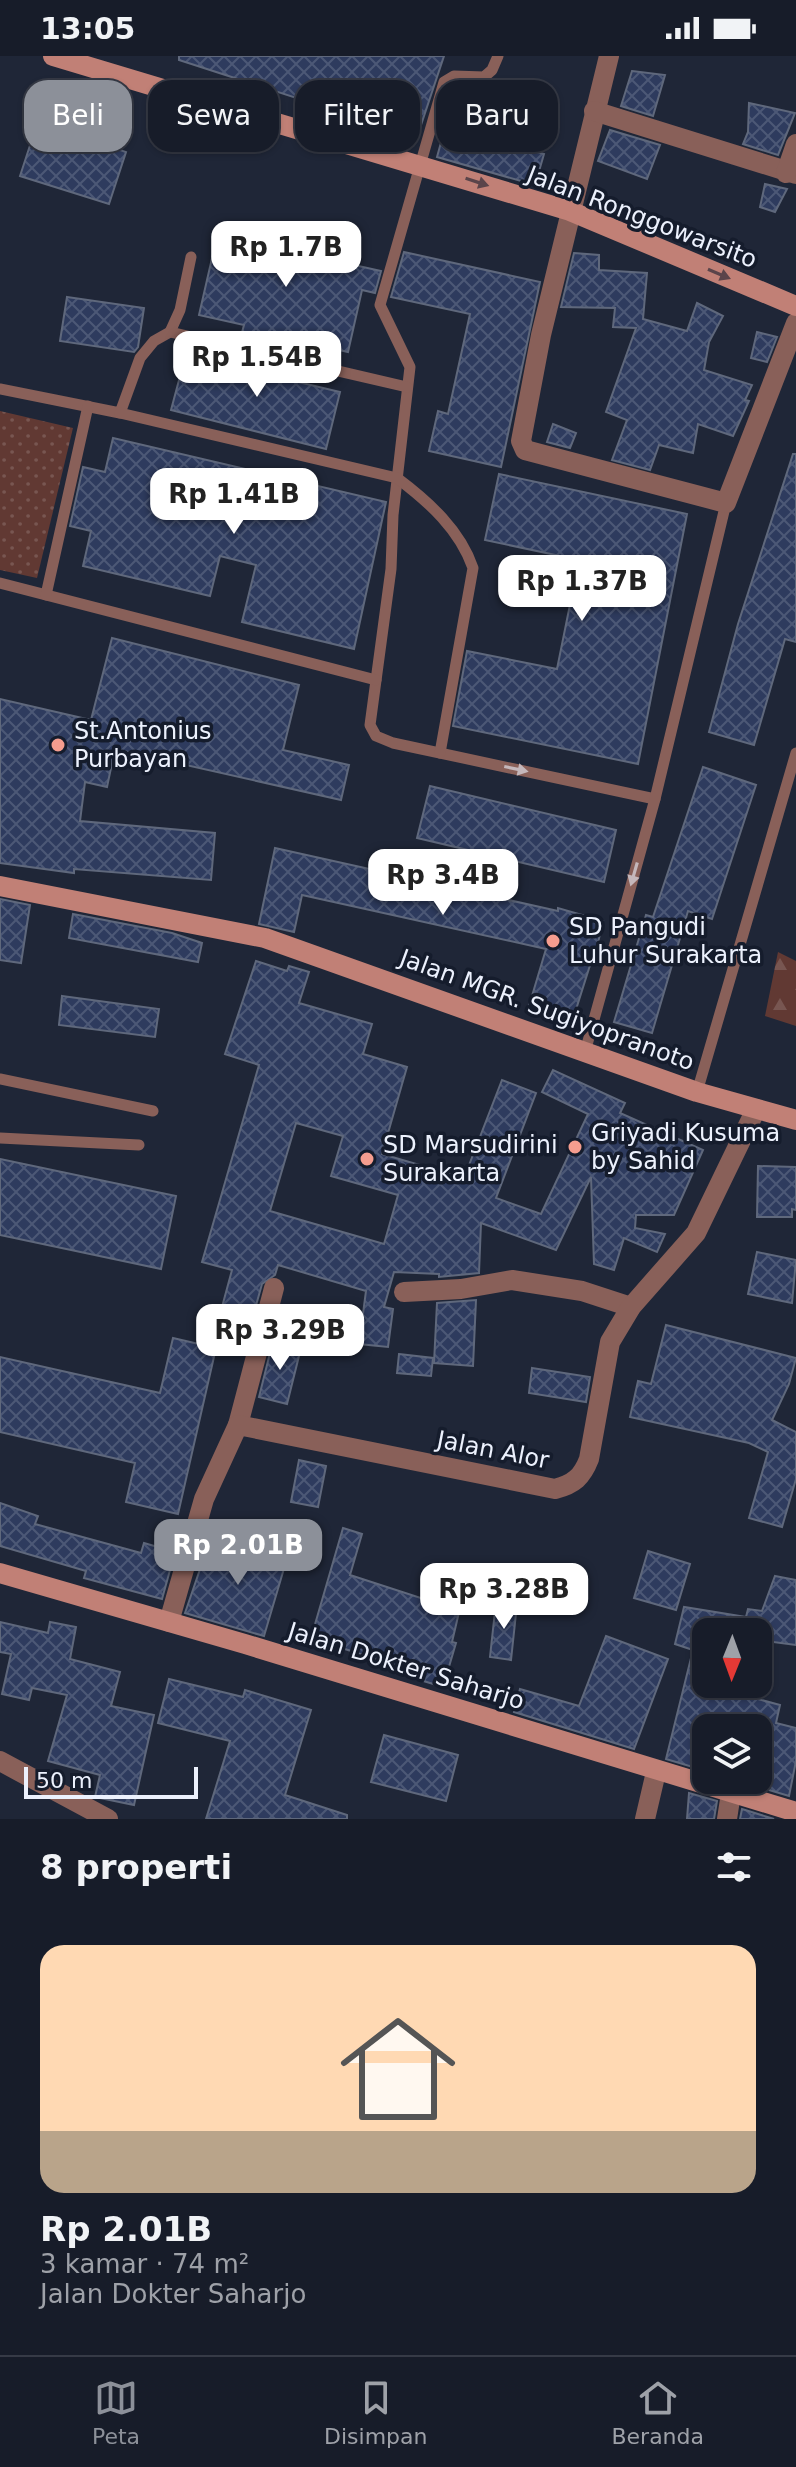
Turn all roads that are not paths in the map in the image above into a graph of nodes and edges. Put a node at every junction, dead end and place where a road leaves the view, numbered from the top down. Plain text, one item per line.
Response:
1 (53, 56) edge
2 (498, 56) edge
3 (609, 56) edge
4 (594, 111) junction
5 (796, 144) edge
6 (422, 165) junction
7 (791, 174) edge
8 (570, 211) junction
9 (191, 257) dead end
10 (796, 306) edge
11 (796, 323) edge
12 (170, 332) junction
13 (407, 387) junction
14 (0, 389) edge
15 (88, 406) junction
16 (120, 413) junction
17 (397, 478) junction
18 (726, 503) junction
19 (0, 583) edge
20 (46, 595) junction
21 (376, 680) junction
22 (440, 753) junction
23 (796, 753) edge
24 (655, 799) junction
25 (0, 886) edge
26 (585, 1052) junction
27 (0, 1079) edge
28 (697, 1092) junction
29 (756, 1109) junction
30 (153, 1111) dead end
31 (796, 1120) edge
32 (0, 1138) edge
33 (139, 1145) dead end
34 (274, 1288) dead end
35 (404, 1292) dead end
36 (631, 1307) junction
37 (238, 1425) junction
38 (0, 1573) edge
39 (169, 1622) junction
40 (0, 1761) edge
41 (656, 1772) junction
42 (692, 1782) edge
43 (731, 1794) edge
44 (734, 1794) edge
45 (782, 1812) edge
46 (108, 1819) edge
47 (645, 1819) edge
48 (727, 1819) edge

1 - 6 main road, Jalan Ronggowarsito
2 - 6 lane
3 - 4 street
4 - 7 street
4 - 8 street
5 - 7 street
6 -> 8 main road, Jalan Ronggowarsito
6 - 13 lane
8 -> 10 main road, Jalan Ronggowarsito
8 - 18 street
9 - 12 lane
11 - 18 street
12 - 13 lane
12 - 16 lane
13 - 17 lane
14 - 15 lane
15 - 16 lane
15 - 20 lane
16 - 17 lane
17 - 21 lane
17 - 22 lane
18 - 24 lane
19 - 20 lane
20 - 21 lane
21 - 22 lane
22 -> 24 lane
23 - 28 lane
24 -> 26 lane
25 - 26 main road, Jalan MGR. Sugiyopranoto
26 - 28 main road, Jalan MGR. Sugiyopranoto
27 - 30 lane
28 - 29 main road, Jalan MGR. Sugiyopranoto
29 - 31 main road, Jalan MGR. Sugiyopranoto
29 - 36 street, Jalan Alor
32 - 33 lane
34 - 37 street
35 - 36 street
36 - 37 street, Jalan Alor
37 - 39 street
38 - 39 main road, Jalan Dokter Saharjo
39 - 41 main road, Jalan Dokter Saharjo
40 - 46 street
41 - 42 main road, Jalan Dokter Saharjo
41 - 47 street
43 - 48 street
44 - 45 main road, Jalan Dokter Saharjo

